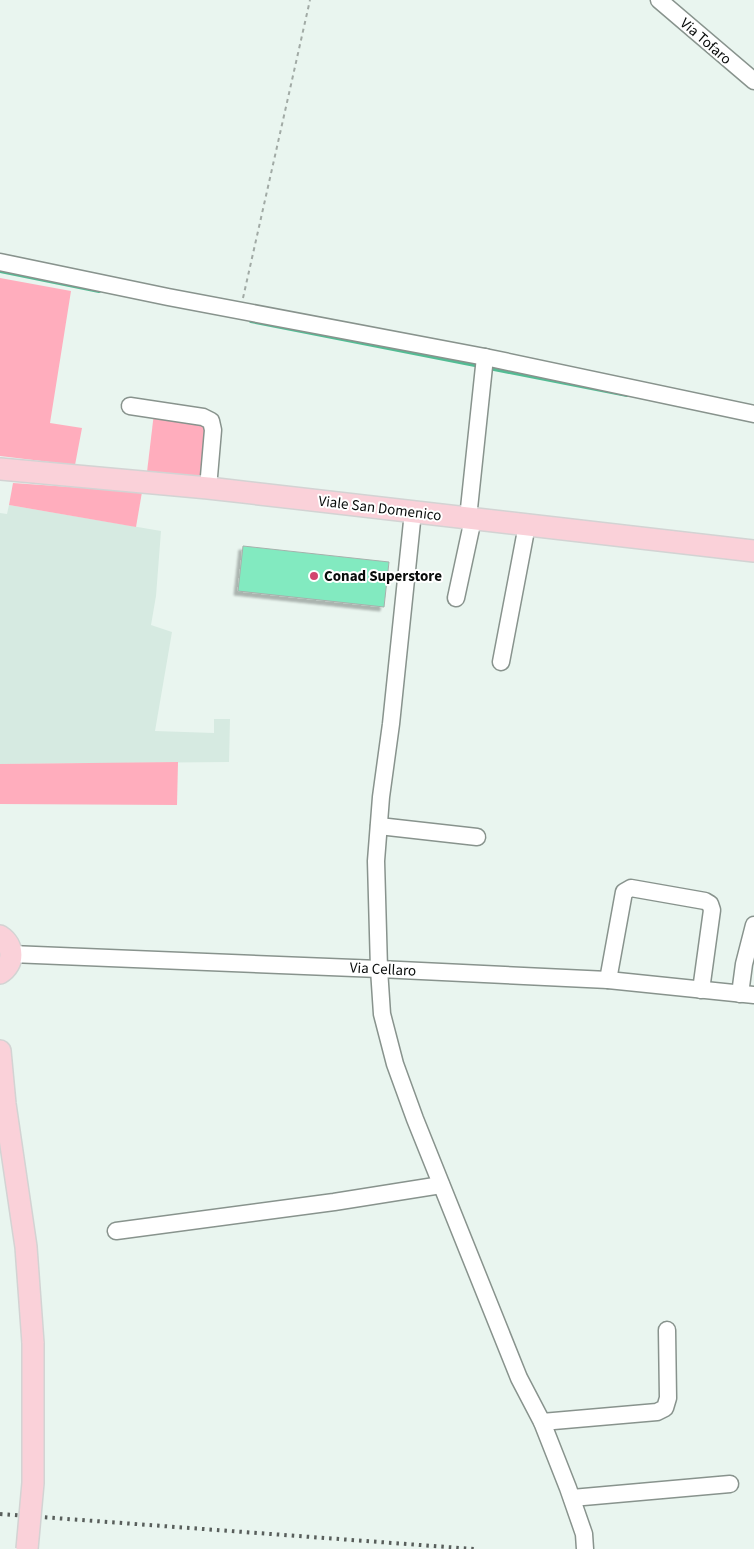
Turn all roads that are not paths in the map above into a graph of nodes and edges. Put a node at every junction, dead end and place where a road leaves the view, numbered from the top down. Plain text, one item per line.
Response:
1 (659, 0) edge
2 (754, 81) edge
3 (0, 262) edge
4 (485, 364) junction
5 (130, 406) dead end
6 (754, 414) edge
7 (2, 469) edge
8 (208, 488) junction
9 (413, 512) junction
10 (470, 519) junction
11 (527, 525) junction
12 (754, 551) edge
13 (456, 598) dead end
14 (500, 662) dead end
15 (379, 826) junction
16 (477, 837) dead end
17 (754, 925) edge
18 (0, 936) edge
19 (11, 954) junction
20 (379, 969) junction
21 (0, 973) edge
22 (608, 980) junction
23 (701, 990) junction
24 (747, 995) edge
25 (0, 1051) edge
26 (441, 1185) junction
27 (116, 1231) dead end
28 (667, 1330) dead end
29 (542, 1422) junction
30 (730, 1484) dead end
31 (572, 1498) junction
32 (27, 1549) edge
33 (585, 1549) edge

1 - 2 street, Via Tofaro
3 - 4 street
4 - 6 street
4 - 10 street
5 - 8 street
7 - 8 main road, Viale San Domenico
8 - 9 main road, Viale San Domenico
9 - 10 main road, Viale San Domenico
9 - 15 street
10 - 11 main road, Viale San Domenico
10 - 13 street
11 - 12 main road, Viale San Domenico
11 - 14 street
15 - 16 street
15 - 20 street
17 - 24 street
18 - 19 main road
19 - 20 street, Via Cellaro
19 - 21 main road
20 - 22 street, Via Cellaro
20 - 26 street
22 - 23 street, Via Cellaro
22 - 23 street
23 - 24 street, Via Cellaro
25 - 32 main road, bridge
26 - 27 street
26 - 29 street
28 - 29 street
29 - 31 street
30 - 31 street
31 - 33 street

